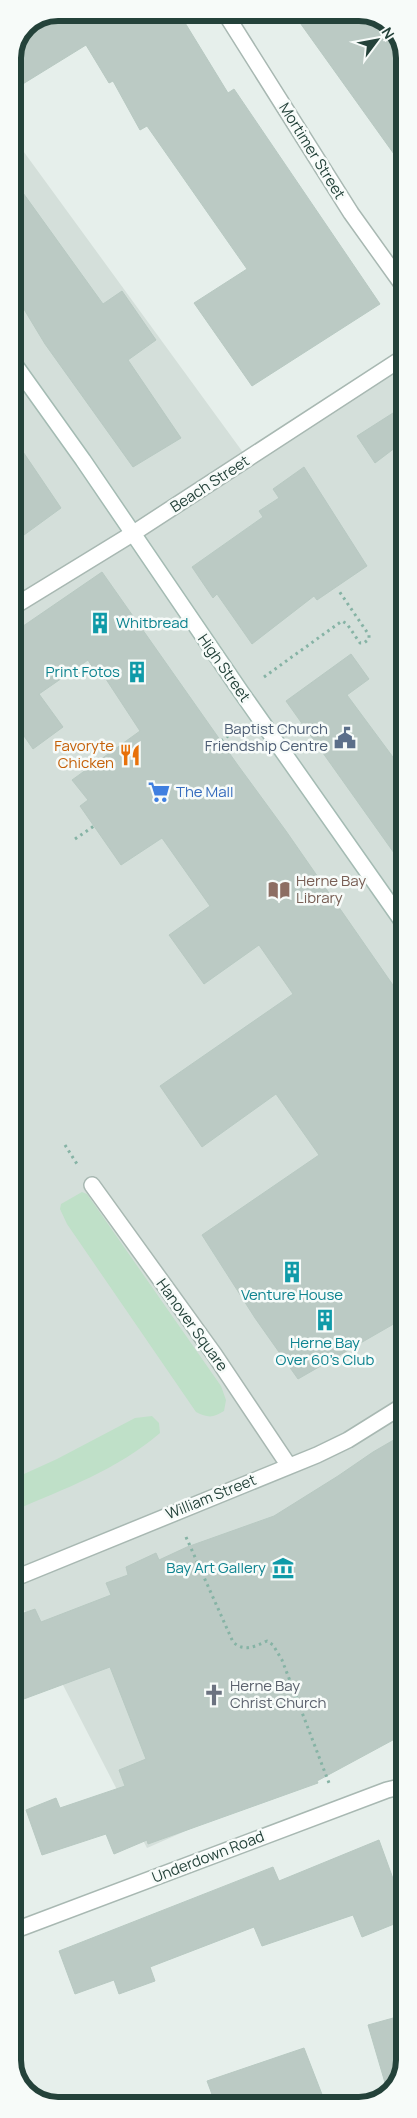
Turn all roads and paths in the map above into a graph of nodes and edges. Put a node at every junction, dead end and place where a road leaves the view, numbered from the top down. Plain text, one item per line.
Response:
1 (230, 21) edge
2 (395, 275) edge
3 (395, 363) edge
4 (21, 373) edge
5 (132, 534) junction
6 (339, 591) dead end
7 (21, 602) edge
8 (241, 692) junction
9 (94, 826) dead end
10 (75, 839) dead end
11 (395, 912) edge
12 (92, 1185) dead end
13 (396, 1410) edge
14 (289, 1466) junction
15 (173, 1512) junction
16 (22, 1575) edge
17 (396, 1788) edge
18 (339, 1808) junction
19 (22, 1928) edge

1 - 2 street, Mortimer Street
3 - 5 street, Beach Street
4 - 5 street, High Street
5 - 7 street, Beach Street
5 - 8 street, High Street
6 - 8 path
8 - 11 street, High Street
9 - 10 path
12 - 14 street, Hanover Square
13 - 14 street, William Street
14 - 15 street, William Street
15 - 16 street, William Street
15 - 18 path
17 - 18 street, Underdown Road
18 - 19 street, Underdown Road

